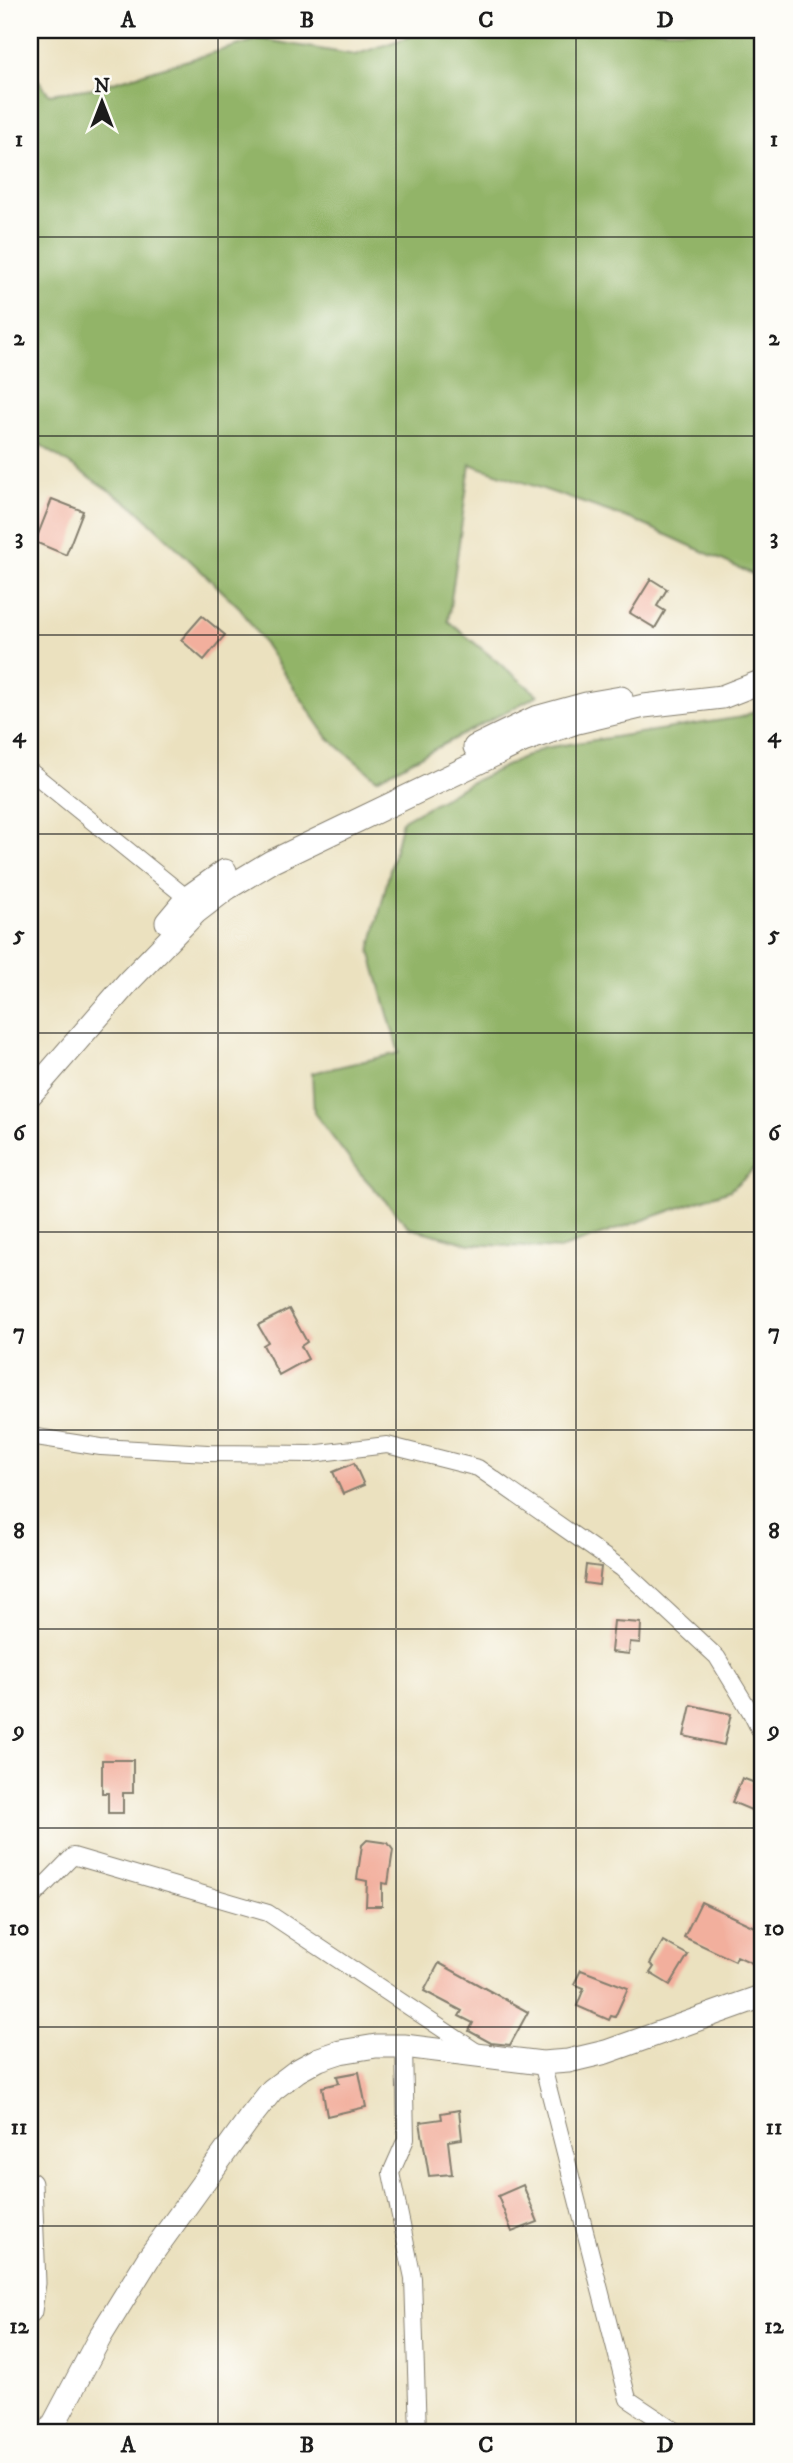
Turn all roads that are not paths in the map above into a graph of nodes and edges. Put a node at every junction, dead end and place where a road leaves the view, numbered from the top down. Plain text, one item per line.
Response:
1 (763, 666) edge
2 (763, 681) edge
3 (30, 771) edge
4 (375, 804) junction
5 (187, 898) junction
6 (30, 1072) edge
7 (30, 1095) edge
8 (30, 1436) edge
9 (763, 1737) edge
10 (30, 1900) edge
11 (763, 1996) edge
12 (404, 2046) junction
13 (486, 2058) junction
14 (542, 2063) junction
15 (30, 2184) edge
16 (30, 2311) edge
17 (49, 2433) edge
18 (418, 2433) edge
19 (679, 2433) edge

1 - 4 main road
2 - 4 main road
3 - 5 street
4 - 5 main road
4 - 7 main road
5 - 6 main road
8 - 9 street
10 - 13 street
11 - 14 main road
12 - 13 main road
12 - 17 main road
12 - 18 street
13 - 14 main road
14 - 19 street
15 - 16 main road

